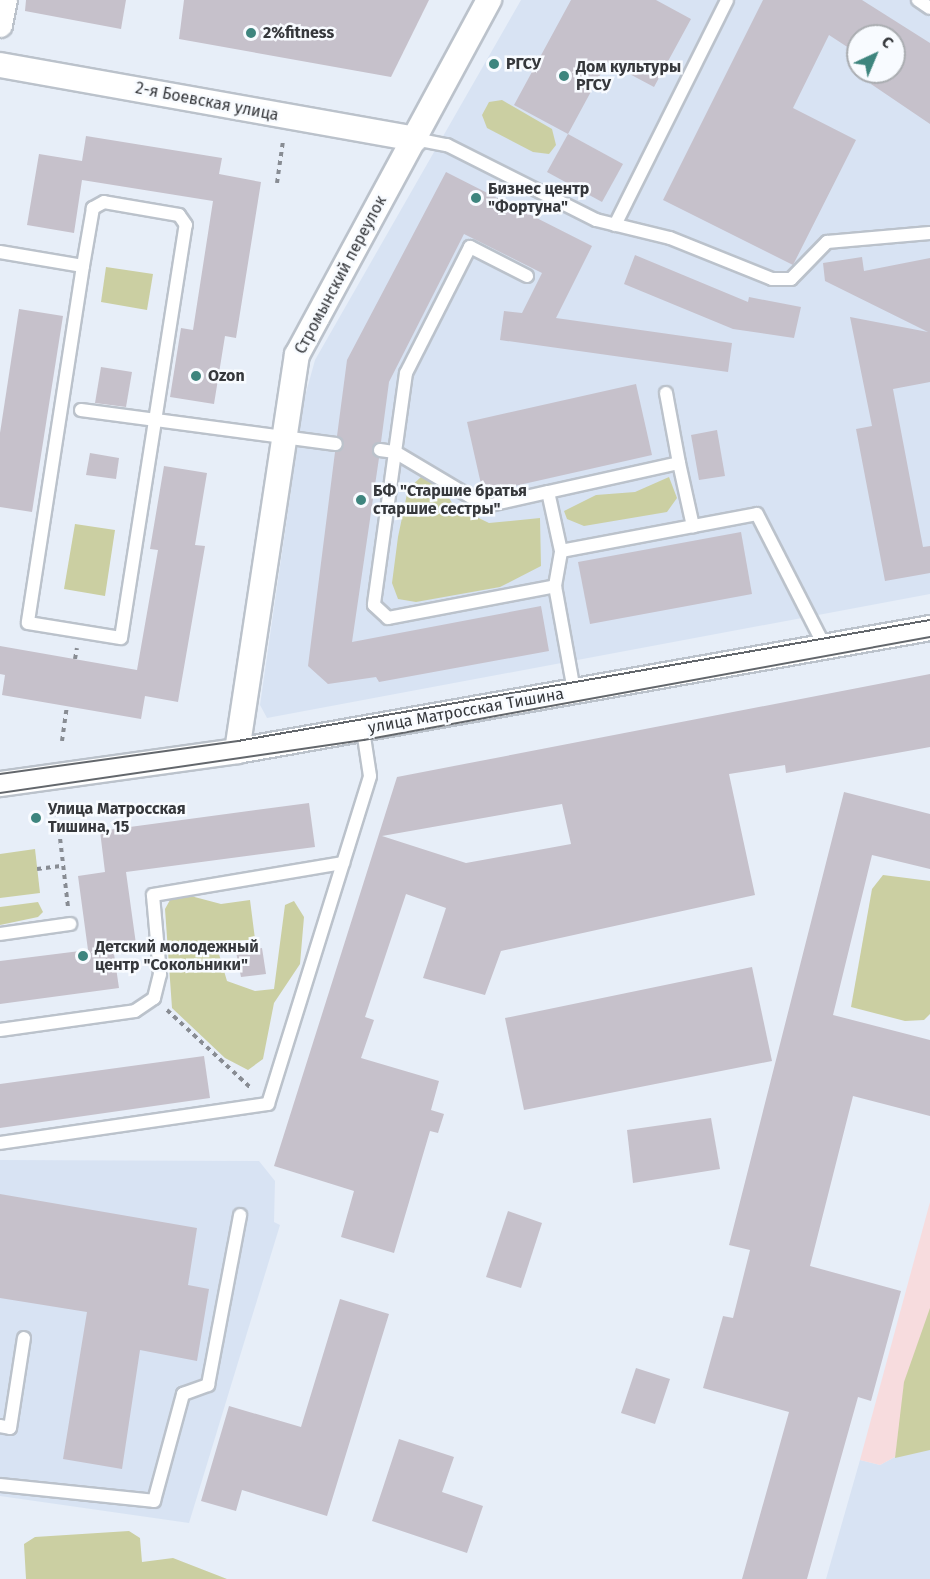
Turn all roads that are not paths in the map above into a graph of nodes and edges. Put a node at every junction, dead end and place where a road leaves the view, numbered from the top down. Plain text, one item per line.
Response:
1 (5, 0) edge
2 (489, 0) edge
3 (727, 0) edge
4 (918, 0) edge
5 (930, 8) edge
6 (0, 25) edge
7 (0, 65) edge
8 (415, 139) junction
9 (615, 225) junction
10 (930, 233) edge
11 (0, 252) edge
12 (83, 266) junction
13 (527, 276) dead end
14 (666, 393) dead end
15 (81, 410) dead end
16 (155, 419) junction
17 (282, 436) junction
18 (336, 444) dead end
19 (380, 450) dead end
20 (396, 452) junction
21 (679, 463) junction
22 (548, 492) junction
23 (693, 526) junction
24 (561, 551) junction
25 (555, 586) junction
26 (930, 628) edge
27 (825, 647) junction
28 (574, 691) junction
29 (363, 730) junction
30 (237, 751) junction
31 (0, 784) edge
32 (343, 863) junction
33 (70, 924) road end
34 (0, 934) edge
35 (0, 1030) edge
36 (0, 1143) edge
37 (240, 1215) dead end
38 (24, 1338) dead end
39 (0, 1426) edge
40 (0, 1485) edge

1 - 6 street
2 - 8 street, Стромынский переулок
3 - 9 lane
4 - 5 lane
7 - 8 street, 2-я Боевская улица
8 - 9 lane
8 - 17 street, Стромынский переулок
9 - 10 lane
11 - 12 lane
12 - 16 lane
12 - 16 lane
13 - 20 lane
14 - 21 lane
15 - 16 lane
16 - 17 lane
17 - 18 lane
17 - 30 street, Стромынский переулок
19 - 20 lane
20 - 22 lane
20 - 25 lane
21 - 22 lane
21 - 23 lane
22 - 24 lane
23 - 24 lane
23 - 27 lane
24 - 25 lane
25 - 28 lane
26 - 27 street, улица Матросская Тишина
27 - 28 street, улица Матросская Тишина
28 - 29 street, улица Матросская Тишина
29 - 30 street, улица Матросская Тишина
29 - 32 lane
30 - 31 street, улица Матросская Тишина
32 - 35 lane
32 - 36 lane
33 - 34 lane
37 - 40 lane
38 - 39 lane

